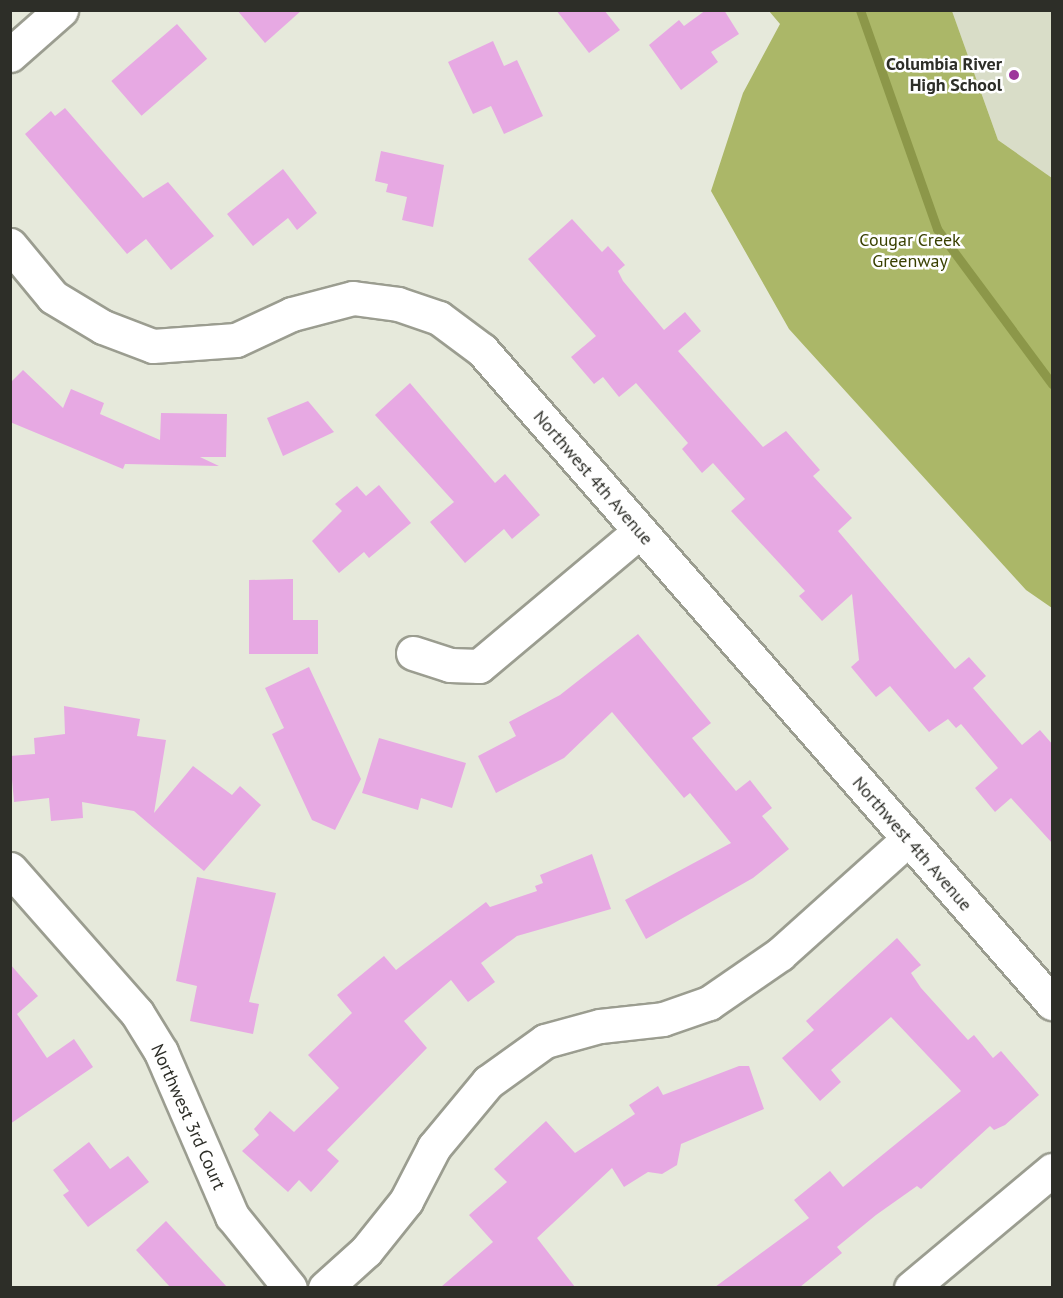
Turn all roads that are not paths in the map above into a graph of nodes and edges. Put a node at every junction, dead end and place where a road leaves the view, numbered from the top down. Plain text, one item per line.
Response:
1 (61, 10) edge
2 (10, 55) edge
3 (10, 245) edge
4 (640, 531) junction
5 (413, 653) dead end
6 (907, 840) junction
7 (10, 869) edge
8 (1053, 1003) edge
9 (1053, 1170) edge
10 (290, 1287) edge
11 (325, 1287) edge
12 (911, 1287) edge

1 - 2 street
3 - 4 street, Northwest 4th Avenue
4 - 5 street
4 - 6 street, Northwest 4th Avenue
6 - 8 street, Northwest 4th Avenue
6 - 11 street
7 - 10 street, Northwest 3rd Court
9 - 12 street

